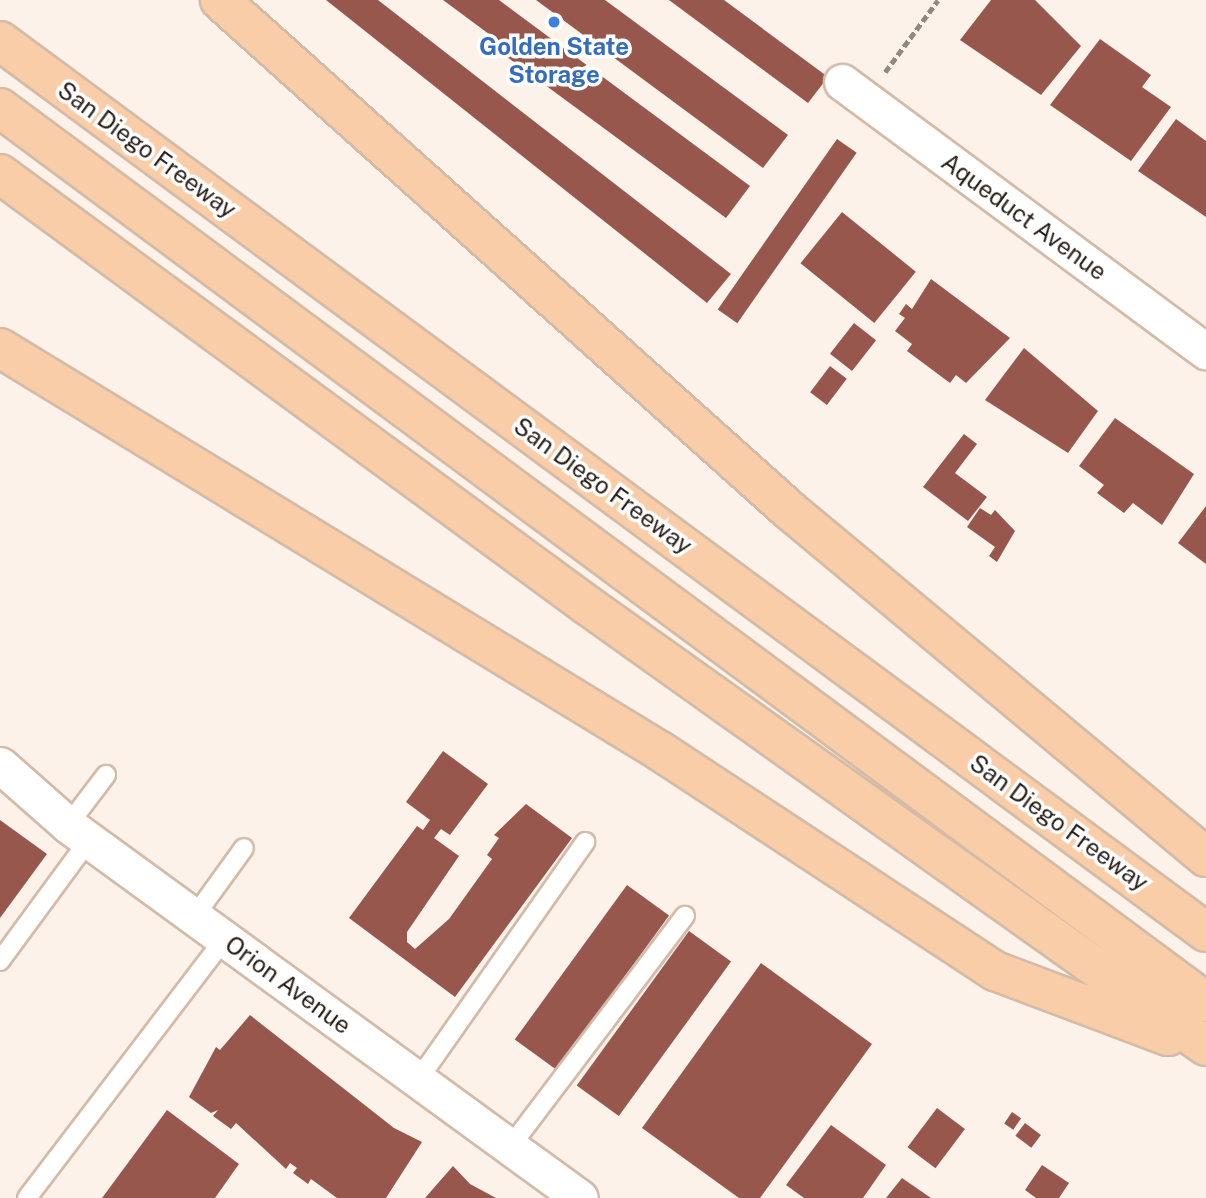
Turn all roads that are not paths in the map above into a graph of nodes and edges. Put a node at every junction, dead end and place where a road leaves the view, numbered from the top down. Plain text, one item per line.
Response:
1 (220, 0) edge
2 (12, 50) edge
3 (853, 91) road end
4 (0, 95) edge
5 (0, 174) edge
6 (0, 348) edge
7 (1206, 351) edge
8 (0, 765) edge
9 (106, 775) dead end
10 (79, 832) junction
11 (585, 842) dead end
12 (244, 848) dead end
13 (1206, 857) edge
14 (685, 916) dead end
15 (194, 917) junction
16 (1206, 932) edge
17 (224, 939) junction
18 (0, 961) edge
19 (1206, 979) edge
20 (1206, 1002) edge
21 (1206, 1048) edge
22 (418, 1080) junction
23 (510, 1147) junction
24 (27, 1198) edge
25 (580, 1198) edge

1 - 13 highway
2 - 16 highway, San Diego Freeway
3 - 7 street, Aqueduct Avenue
4 - 19 highway
4 - 20 highway
5 - 21 highway
6 - 21 highway
8 - 10 street, Orion Avenue
9 - 10 lane
10 - 15 street, Orion Avenue
10 - 18 lane
11 - 22 lane
12 - 15 lane
14 - 23 lane
15 - 17 street, Orion Avenue
17 - 22 street, Orion Avenue
17 - 24 lane
22 - 23 street, Orion Avenue
23 - 25 street, Orion Avenue

